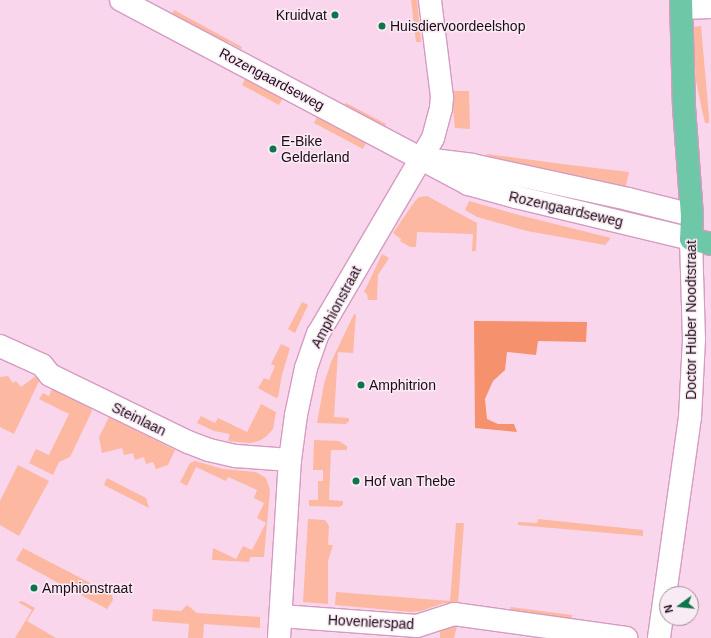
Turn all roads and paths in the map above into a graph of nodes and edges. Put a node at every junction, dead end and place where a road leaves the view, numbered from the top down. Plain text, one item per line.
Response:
1 (121, 0) edge
2 (430, 0) edge
3 (681, 4) edge
4 (707, 7) edge
5 (422, 159) junction
6 (702, 218) edge
7 (701, 241) edge
8 (0, 346) edge
9 (290, 460) junction
10 (281, 616) junction
11 (279, 638) edge
12 (626, 638) edge
13 (659, 638) edge

1 - 5 street, Rozengaardseweg
2 - 5 street, Amphionstraat
3 - 4 street
3 - 6 main road, Doctor Huber Noodtstraat
5 - 6 street, Rozengaardseweg
5 - 7 street, Rozengaardseweg
5 - 9 street, Amphionstraat
6 - 7 main road, Doctor Huber Noodtstraat
7 - 13 street, Doctor Huber Noodtstraat
8 - 9 street, Steinlaan
9 - 10 street, Amphionstraat
10 - 11 street, Amphionstraat
10 - 12 street, Hovenierspad

